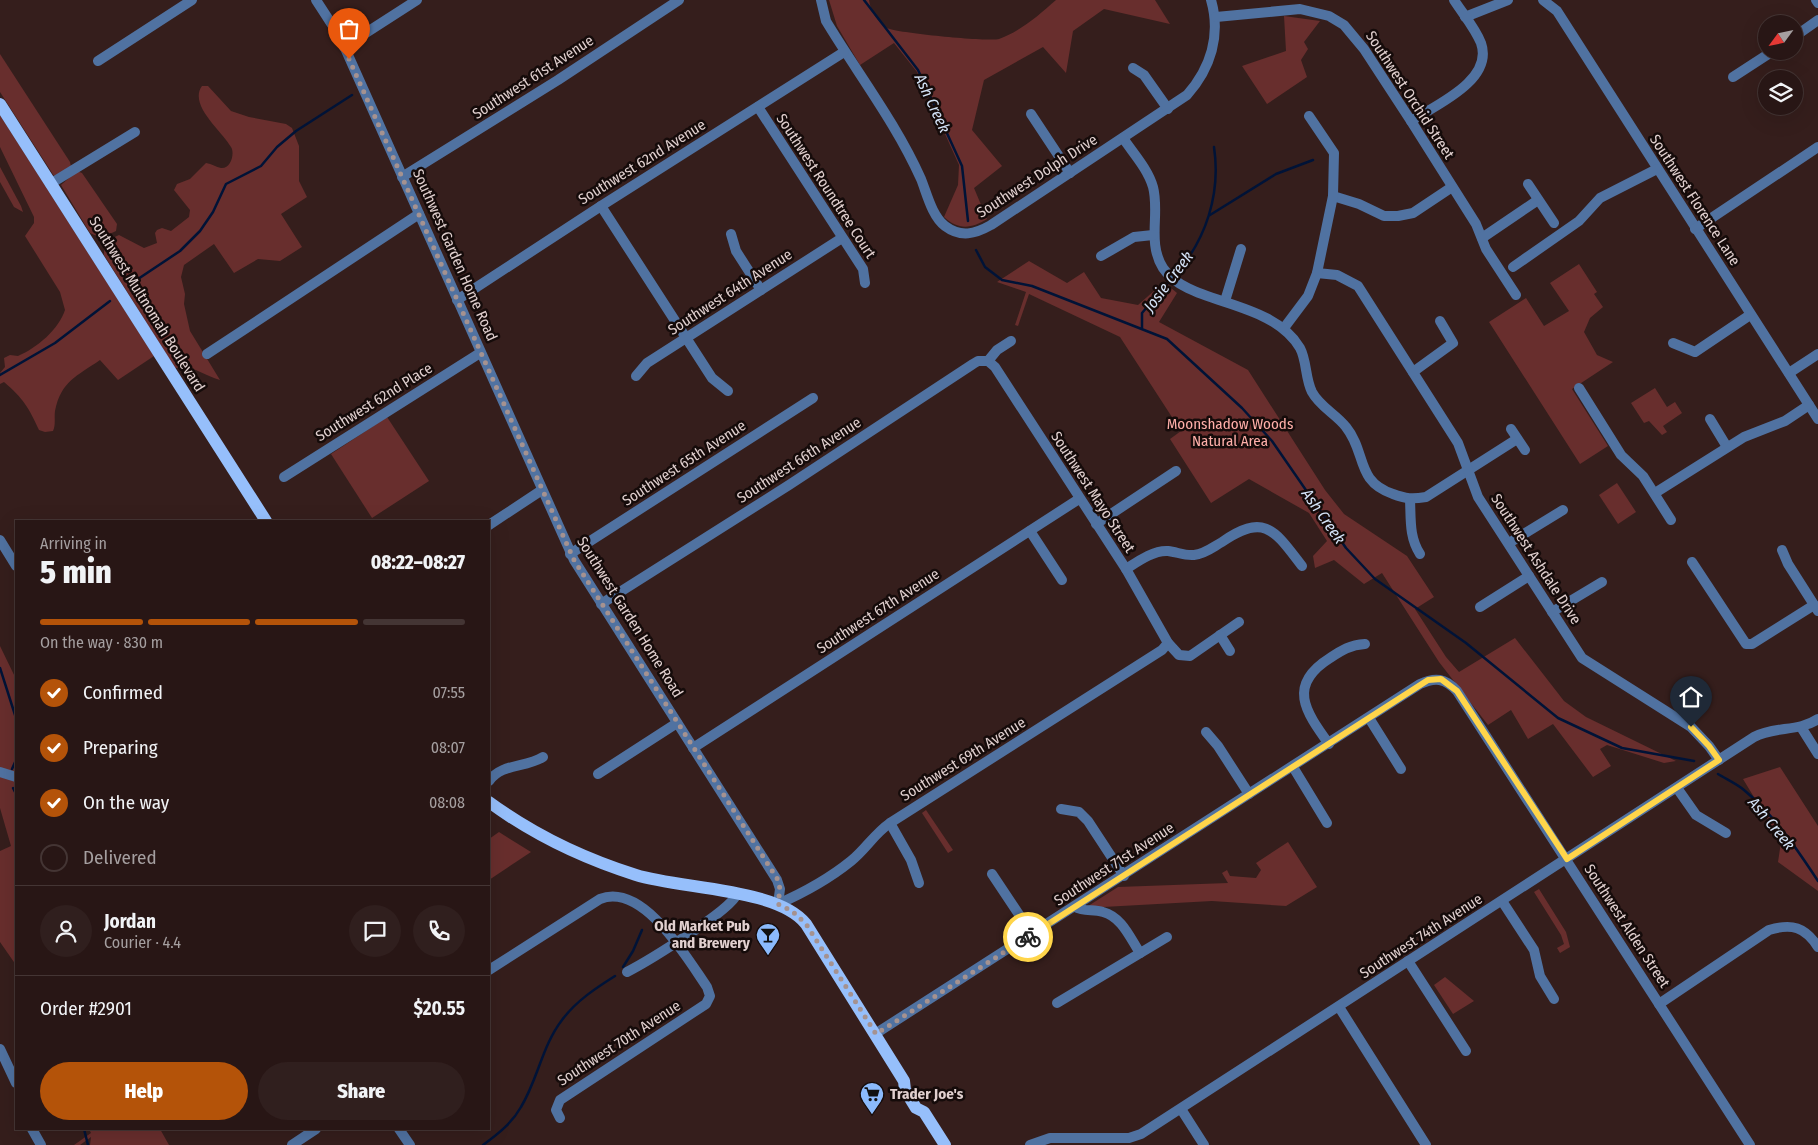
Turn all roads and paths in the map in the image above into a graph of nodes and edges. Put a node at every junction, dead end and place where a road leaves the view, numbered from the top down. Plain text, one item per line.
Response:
1 (192, 0) edge
2 (317, 0) edge
3 (417, 0) edge
4 (679, 0) edge
5 (821, 0) edge
6 (1211, 0) edge
7 (1454, 0) edge
8 (1508, 0) edge
9 (1543, 0) edge
10 (1465, 16) junction
11 (1216, 17) junction
12 (1818, 20) edge
13 (1803, 31) edge
14 (344, 47) junction
15 (844, 52) junction
16 (1758, 60) edge
17 (98, 61) dead end
18 (1133, 68) dead end
19 (1733, 77) dead end
20 (0, 104) edge
21 (758, 107) junction
22 (1168, 109) junction
23 (1031, 114) dead end
24 (1309, 116) dead end
25 (1411, 121) junction
26 (135, 132) dead end
27 (1124, 138) junction
28 (1818, 147) edge
29 (1657, 169) junction
30 (1070, 173) junction
31 (402, 177) junction
32 (50, 184) junction
33 (1528, 184) dead end
34 (1452, 187) junction
35 (1333, 196) junction
36 (1538, 200) junction
37 (601, 206) junction
38 (419, 214) junction
39 (1554, 223) dead end
40 (1695, 229) junction
41 (731, 234) dead end
42 (1153, 235) junction
43 (842, 238) junction
44 (1482, 238) junction
45 (1241, 248) dead end
46 (1101, 256) dead end
47 (1513, 267) dead end
48 (1317, 273) junction
49 (865, 283) dead end
50 (761, 290) junction
51 (1516, 295) dead end
52 (457, 300) junction
53 (1225, 300) junction
54 (1750, 315) junction
55 (1440, 321) dead end
56 (1284, 328) junction
57 (686, 339) junction
58 (1010, 341) dead end
59 (1673, 343) dead end
60 (480, 353) junction
61 (206, 354) dead end
62 (1818, 354) edge
63 (988, 361) junction
64 (1413, 372) junction
65 (1789, 373) junction
66 (636, 376) dead end
67 (1579, 388) dead end
68 (728, 391) dead end
69 (813, 398) dead end
70 (1809, 406) junction
71 (1710, 420) dead end
72 (1818, 420) edge
73 (1511, 429) dead end
74 (1518, 440) junction
75 (1727, 447) junction
76 (1525, 450) dead end
77 (1469, 470) junction
78 (1176, 471) dead end
79 (284, 477) dead end
80 (542, 490) junction
81 (1655, 494) junction
82 (1078, 499) junction
83 (1410, 500) junction
84 (1563, 510) dead end
85 (265, 520) edge
86 (1671, 520) dead end
87 (490, 524) edge
88 (1096, 524) junction
89 (1030, 531) junction
90 (0, 540) edge
91 (1510, 543) junction
92 (1782, 550) dead end
93 (570, 554) junction
94 (1420, 554) dead end
95 (1692, 562) dead end
96 (15, 564) edge
97 (1302, 566) dead end
98 (1126, 569) junction
99 (1529, 576) junction
100 (1062, 580) dead end
101 (1602, 582) dead end
102 (601, 604) junction
103 (1480, 607) dead end
104 (1816, 608) edge
105 (1552, 612) junction
106 (1239, 622) dead end
107 (1220, 635) junction
108 (1168, 643) junction
109 (1365, 644) dead end
110 (1230, 651) dead end
111 (1441, 679) joint
112 (1369, 718) junction
113 (1818, 718) edge
114 (677, 723) junction
115 (1801, 727) junction
116 (1206, 732) dead end
117 (1330, 744) junction
118 (693, 748) junction
119 (1818, 754) edge
120 (543, 757) dead end
121 (1719, 760) junction
122 (1293, 768) junction
123 (1401, 769) dead end
124 (0, 772) edge
125 (598, 774) dead end
126 (15, 777) edge
127 (490, 780) edge
128 (1676, 788) junction
129 (1249, 794) junction
130 (490, 803) edge
131 (1061, 809) dead end
132 (890, 823) junction
133 (1327, 823) dead end
134 (1726, 833) dead end
135 (1567, 859) junction
136 (992, 874) dead end
137 (1124, 876) junction
138 (919, 883) dead end
139 (737, 894) junction
140 (1502, 901) junction
141 (778, 904) junction
142 (1075, 907) junction
143 (1032, 934) junction
144 (1167, 937) dead end
145 (676, 941) junction
146 (1818, 947) edge
147 (1140, 953) junction
148 (1408, 961) junction
149 (490, 969) edge
150 (628, 972) dead end
151 (1554, 999) dead end
152 (1057, 1003) dead end
153 (1659, 1004) junction
154 (1339, 1007) junction
155 (876, 1034) junction
156 (0, 1048) edge
157 (1466, 1051) dead end
158 (15, 1081) edge
159 (1181, 1109) junction
160 (560, 1118) dead end
161 (33, 1130) edge
162 (314, 1130) edge
163 (400, 1130) edge
164 (41, 1145) edge
165 (292, 1145) edge
166 (410, 1145) edge
167 (945, 1145) edge
168 (1030, 1145) edge
169 (1204, 1145) edge
170 (1426, 1145) edge
171 (1750, 1145) edge

1 - 17 street
2 - 14 street, Southwest Garden Home Road
3 - 14 street
4 - 31 street, Southwest 61st Avenue
5 - 15 street, Southwest Dolph Drive
6 - 11 street
7 - 10 street
8 - 10 street
9 - 29 street, Southwest Florence Lane
10 - 25 street
11 - 22 street, Southwest Dolph Drive
11 - 25 street, Southwest Orchid Street
12 - 13 street
14 - 31 street, Southwest Garden Home Road
15 - 21 street, Southwest 62nd Avenue
15 - 30 street, Southwest Dolph Drive
16 - 19 street
18 - 22 street
20 - 32 main road, Southwest Multnomah Boulevard
21 - 37 street, Southwest 62nd Avenue
21 - 43 street, Southwest Roundtree Court
22 - 27 street, Southwest Dolph Drive
23 - 30 street
24 - 35 street
25 - 34 street, Southwest Orchid Street
26 - 32 street
27 - 30 street, Southwest Dolph Drive
27 - 42 street
28 - 40 street
29 - 40 street, Southwest Florence Lane
29 - 47 street
31 - 38 street, Southwest Garden Home Road
32 - 85 main road, Southwest Multnomah Boulevard
33 - 36 street
34 - 35 street
34 - 44 street, Southwest Orchid Street
35 - 48 street
36 - 39 street
36 - 44 street
37 - 52 street, Southwest 62nd Avenue
37 - 57 street
38 - 52 street, Southwest Garden Home Road
38 - 61 street
40 - 54 street, Southwest Florence Lane
41 - 50 street
42 - 46 street
42 - 53 street
43 - 49 street, Southwest Roundtree Court
43 - 50 street, Southwest 64th Avenue
44 - 51 street, Southwest Orchid Street
45 - 53 street
48 - 56 street
48 - 64 street, Southwest Ashdale Drive
50 - 57 street, Southwest 64th Avenue
52 - 60 street, Southwest Garden Home Road
53 - 56 street
54 - 59 street
54 - 65 street, Southwest Florence Lane
55 - 64 street
56 - 83 street
57 - 66 street, Southwest 64th Avenue
57 - 68 street
58 - 63 street, Southwest 66th Avenue
60 - 79 street, Southwest 62nd Place
60 - 80 street, Southwest Garden Home Road
62 - 65 street
63 - 82 street, Southwest Mayo Street
63 - 102 street, Southwest 66th Avenue
64 - 77 street, Southwest Ashdale Drive
65 - 70 street, Southwest Florence Lane
67 - 81 street
69 - 93 street, Southwest 65th Avenue
70 - 72 street, Southwest Florence Lane
70 - 75 street
71 - 75 street
73 - 74 street
74 - 76 street
74 - 77 street
75 - 81 street
77 - 83 street
77 - 91 street, Southwest Ashdale Drive
78 - 88 street
80 - 87 street
80 - 93 street, Southwest Garden Home Road
81 - 86 street
82 - 88 street, Southwest Mayo Street
82 - 89 street, Southwest 67th Avenue
83 - 94 street
84 - 91 street
88 - 98 street, Southwest Mayo Street
89 - 100 street
89 - 118 street, Southwest 67th Avenue
90 - 96 street
91 - 99 street, Southwest Ashdale Drive
92 - 104 street
93 - 102 street, Southwest Garden Home Road
95 - 104 street
97 - 98 street
98 - 108 street, Southwest Mayo Street
99 - 103 street
99 - 105 street, Southwest Ashdale Drive
101 - 105 street
102 - 114 street, Southwest Garden Home Road
105 - 121 street, Southwest Ashdale Drive
106 - 107 street
107 - 108 street
107 - 110 street
108 - 132 street, Southwest 69th Avenue
109 - 117 street
111 - 112 street, Southwest 71st Avenue
111 - 135 street, Southwest Alden Street
112 - 117 street, Southwest 71st Avenue
112 - 123 street
113 - 115 street, Southwest 74th Avenue
114 - 118 street, Southwest Garden Home Road
114 - 125 street
115 - 119 street
115 - 121 street, Southwest 74th Avenue
116 - 129 street
117 - 122 street, Southwest 71st Avenue
118 - 141 street, Southwest Garden Home Road
120 - 127 street
121 - 128 street, Southwest 74th Avenue
122 - 129 street, Southwest 71st Avenue
122 - 133 street
124 - 126 street
128 - 134 street
128 - 135 street, Southwest 74th Avenue
129 - 137 street, Southwest 71st Avenue
130 - 139 main road
131 - 137 street
132 - 138 street
132 - 141 street, Southwest 69th Avenue
135 - 140 street, Southwest 74th Avenue
135 - 153 street, Southwest Alden Street
136 - 143 street
137 - 142 street, Southwest 71st Avenue
139 - 141 main road
139 - 145 street
140 - 148 street, Southwest 74th Avenue
140 - 151 street
141 - 155 main road
142 - 143 street, Southwest 71st Avenue
142 - 147 street
143 - 155 street, Southwest 71st Avenue
144 - 147 street
145 - 149 street
145 - 150 street
145 - 160 street, Southwest 70th Avenue
146 - 153 street
147 - 152 street
148 - 154 street, Southwest 74th Avenue
148 - 157 street
153 - 171 street, Southwest Alden Street
154 - 159 street, Southwest 74th Avenue
154 - 170 street
155 - 167 main road
156 - 158 street
159 - 168 street, Southwest 74th Avenue
159 - 169 street
161 - 164 street
162 - 165 street
163 - 166 street

